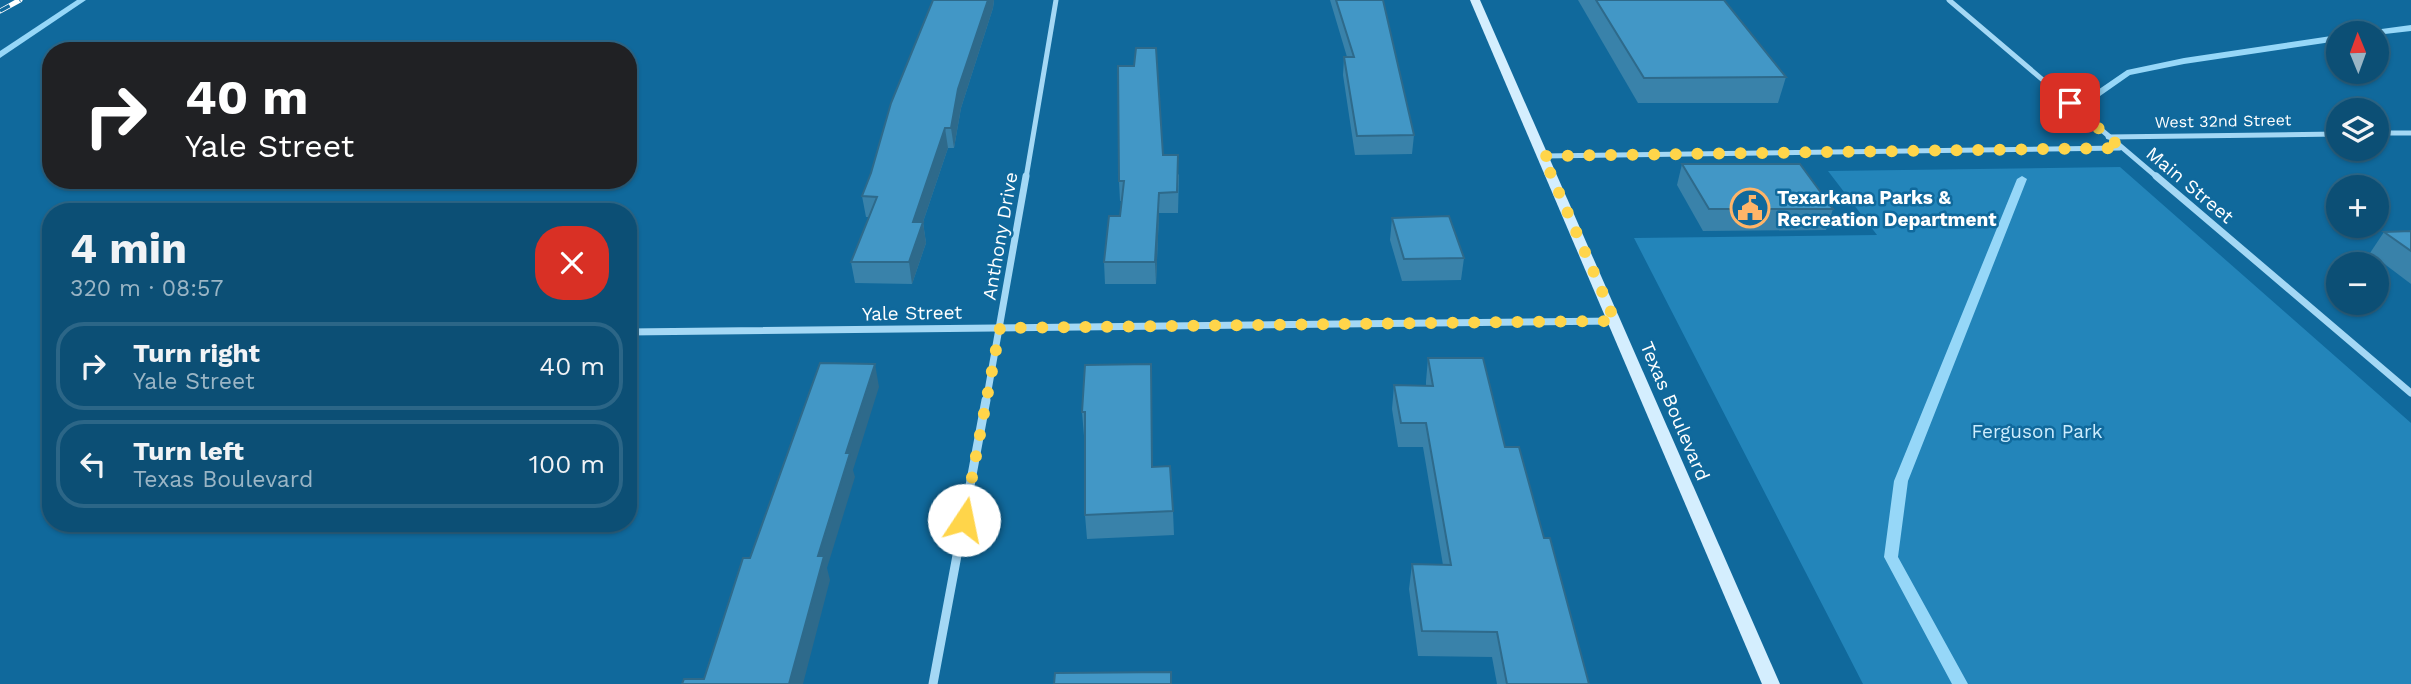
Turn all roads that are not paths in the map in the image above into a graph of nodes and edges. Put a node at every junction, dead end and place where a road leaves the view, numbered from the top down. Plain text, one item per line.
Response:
1 (1056, 0) edge
2 (1475, 0) edge
3 (1950, 0) edge
4 (2389, 133) edge
5 (2411, 133) edge
6 (2326, 134) edge
7 (2108, 136) junction
8 (2121, 148) junction
9 (1543, 156) junction
10 (1615, 321) junction
11 (1000, 328) junction
12 (637, 332) edge
13 (2411, 393) edge
14 (933, 684) edge
15 (1771, 684) edge

1 - 11 street, Anthony Drive
2 - 9 main road, Texas Boulevard
3 - 7 street, Main Street
4 - 5 street
6 - 7 street, West 32nd Street
7 - 8 street, Main Street
8 - 9 street
8 - 13 street, Main Street
9 - 10 main road, Texas Boulevard
10 - 11 street, Yale Street
10 - 15 main road, Texas Boulevard
11 - 12 street, Yale Street
11 - 14 street, Anthony Drive

